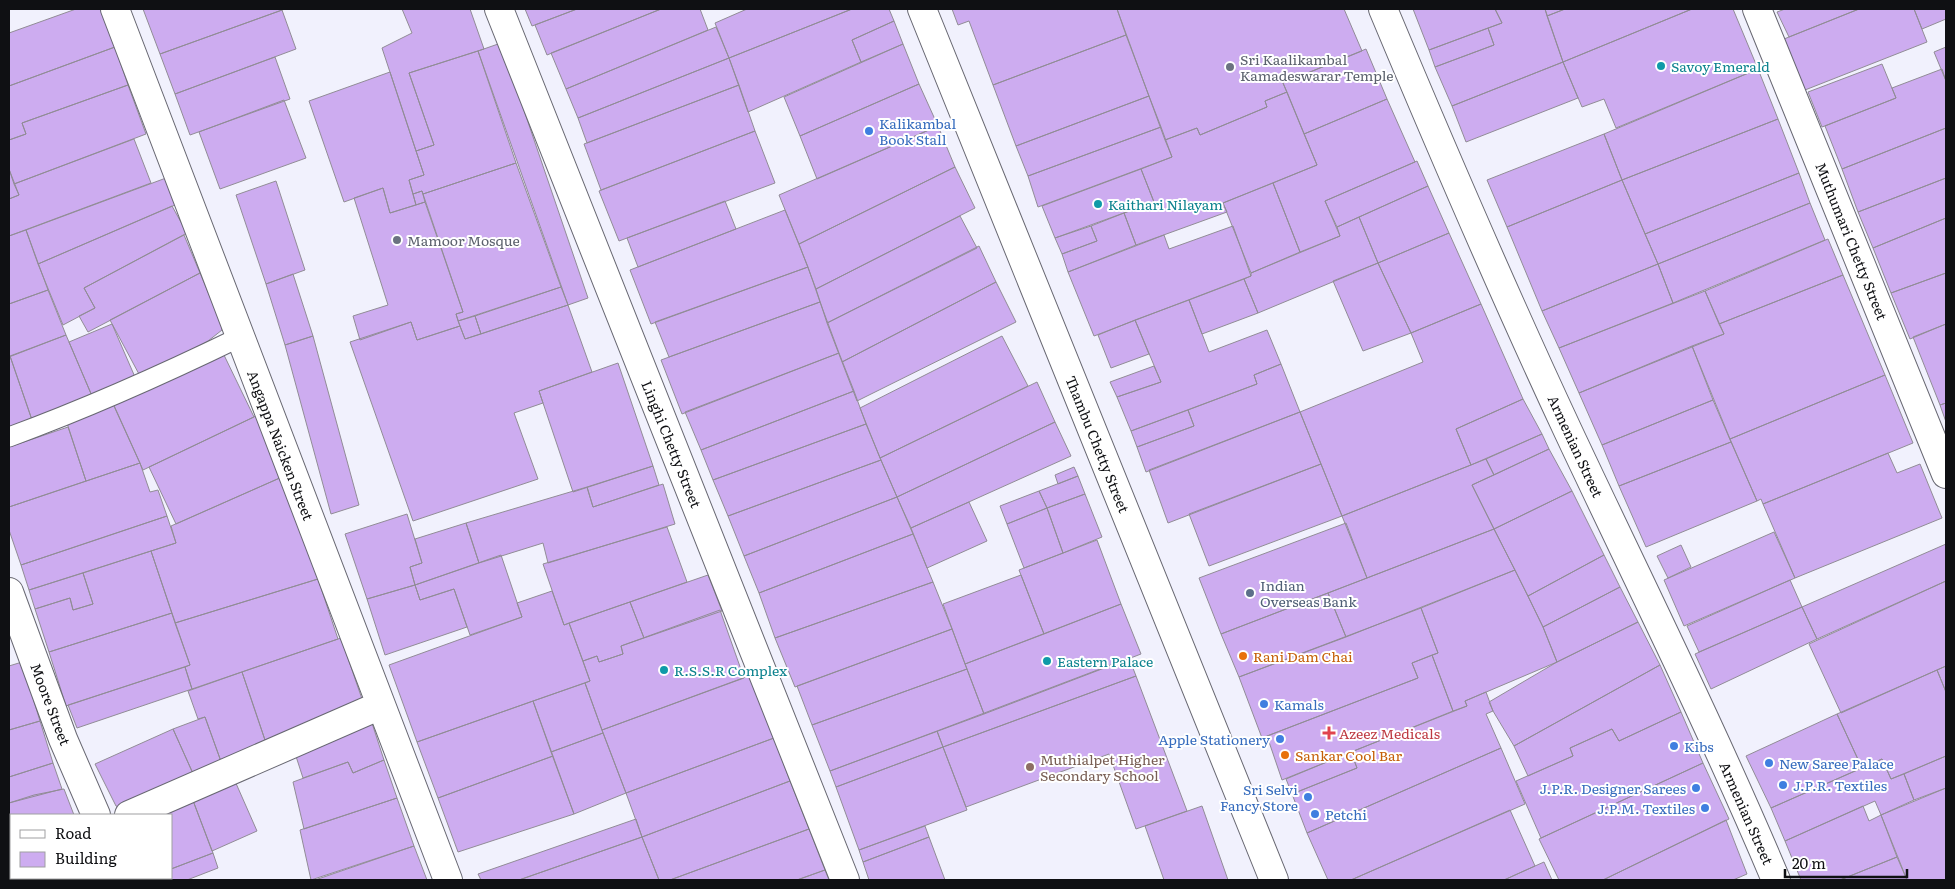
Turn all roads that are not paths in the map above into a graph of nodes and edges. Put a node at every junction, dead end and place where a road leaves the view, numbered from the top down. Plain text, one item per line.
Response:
1 (115, 9) edge
2 (499, 9) edge
3 (922, 9) edge
4 (1383, 9) edge
5 (1757, 9) edge
6 (240, 337) junction
7 (9, 436) edge
8 (1946, 474) edge
9 (9, 592) edge
10 (381, 705) junction
11 (96, 814) edge
12 (131, 814) edge
13 (448, 880) edge
14 (845, 880) edge
15 (1274, 880) edge
16 (1776, 880) edge

1 - 6 street, Angappa Naicken Street
2 - 14 street, Linghi Chetty Street
3 - 15 street, Thambu Chetty Street
4 - 16 street, Armenian Street
5 - 8 street, Muthumari Chetty Street
6 - 7 lane
6 - 10 street, Angappa Naicken Street
9 - 11 street, Moore Street
10 - 12 street
10 - 13 street, Angappa Naicken Street

